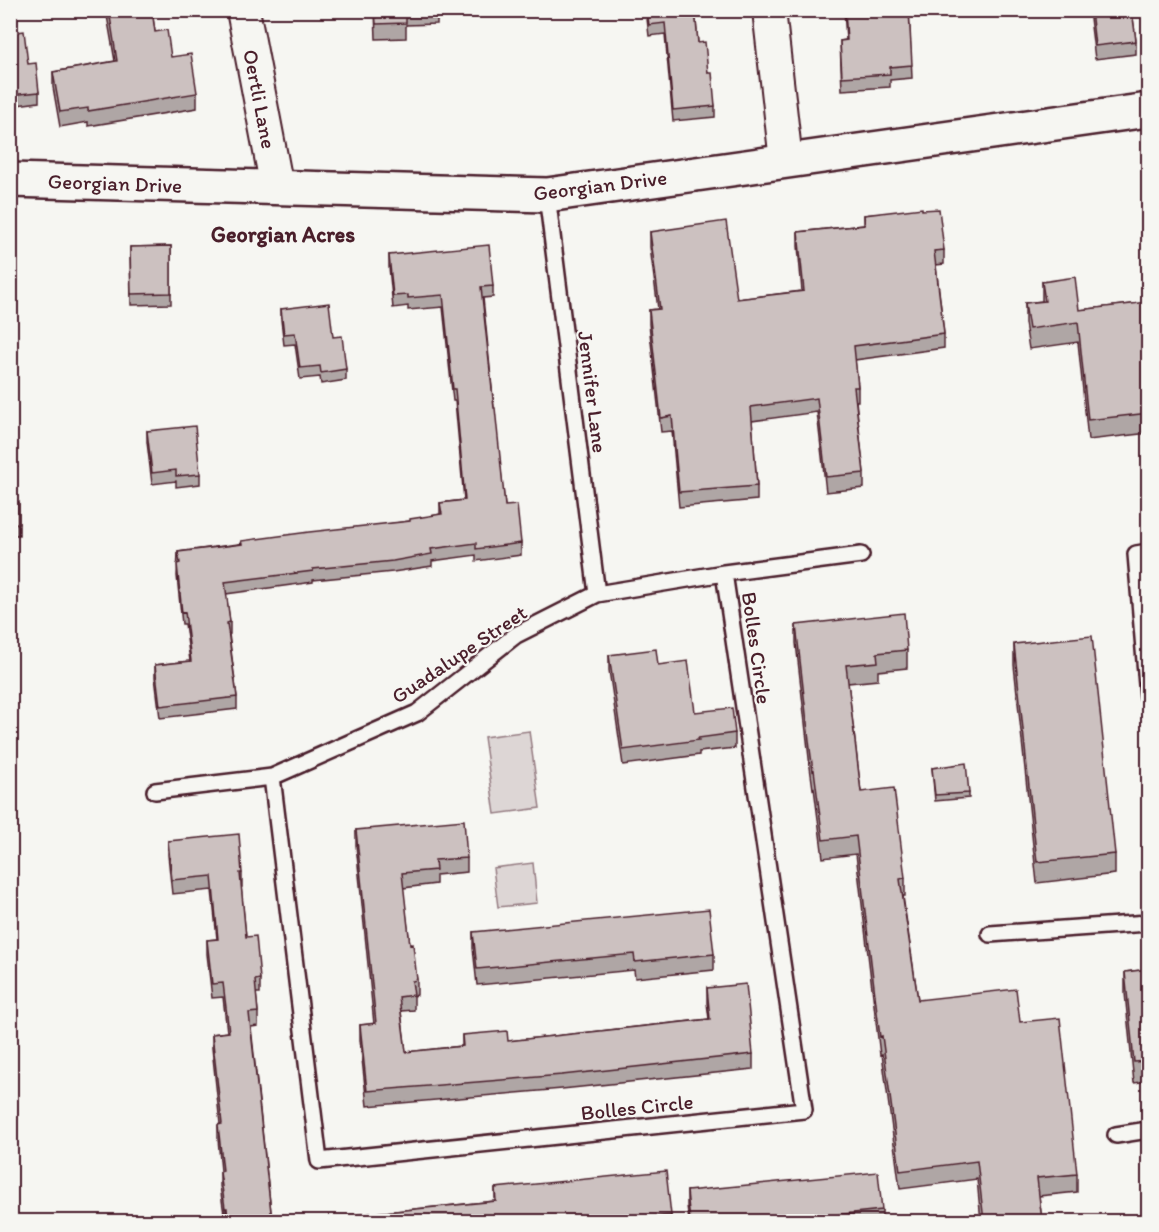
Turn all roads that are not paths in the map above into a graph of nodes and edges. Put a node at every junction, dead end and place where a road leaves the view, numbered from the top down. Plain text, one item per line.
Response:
1 (243, 10) edge
2 (769, 10) edge
3 (1149, 110) edge
4 (786, 161) junction
5 (10, 180) edge
6 (277, 188) junction
7 (547, 195) junction
8 (1149, 552) edge
9 (861, 555) dead end
10 (724, 573) junction
11 (597, 594) junction
12 (1149, 697) edge
13 (272, 777) junction
14 (155, 791) dead end
15 (1149, 923) edge
16 (990, 934) dead end
17 (1149, 1130) edge
18 (1116, 1135) dead end

1 - 6 street, Oertli Lane
2 - 4 street
3 - 4 street, Georgian Drive
4 - 7 street, Georgian Drive
5 - 6 street, Georgian Drive
6 - 7 street, Georgian Drive
7 - 11 lane, Jennifer Lane
8 - 12 lane
9 - 10 lane, Guadalupe Street
10 - 11 lane, Guadalupe Street
10 - 13 lane, Bolles Circle
11 - 13 lane, Guadalupe Street
13 - 14 lane, Guadalupe Street
15 - 16 lane
17 - 18 lane

